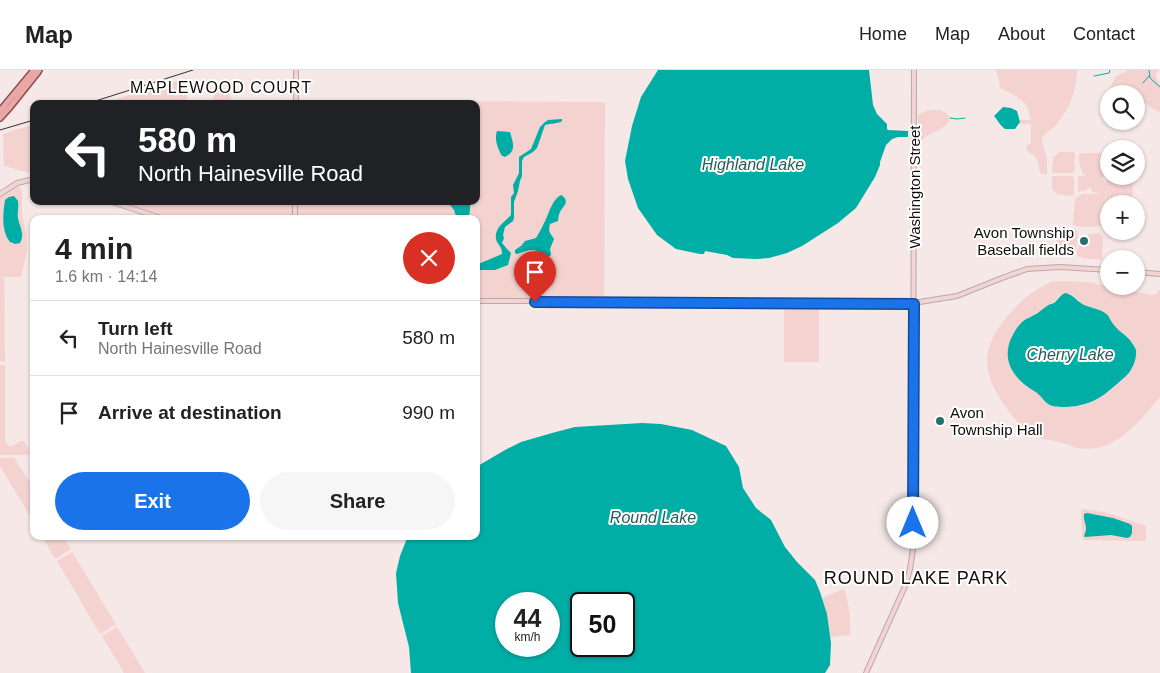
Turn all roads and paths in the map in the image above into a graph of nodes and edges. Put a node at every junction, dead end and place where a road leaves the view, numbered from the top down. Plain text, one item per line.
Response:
1 (34, 70) edge
2 (39, 70) edge
3 (296, 70) edge
4 (914, 70) edge
5 (296, 100) edge
6 (0, 111) edge
7 (0, 118) edge
8 (30, 180) edge
9 (0, 194) edge
10 (121, 205) edge
11 (152, 215) edge
12 (1100, 269) edge
13 (1145, 273) edge
14 (1160, 274) edge
15 (480, 301) edge
16 (914, 304) junction
17 (866, 673) edge

1 - 6 main road
2 - 7 main road
3 - 5 main road
4 - 16 main road, Washington Street
8 - 9 main road
10 - 11 main road
12 - 16 main road
13 - 14 main road
15 - 16 main road
16 - 17 main road, Washington Street

